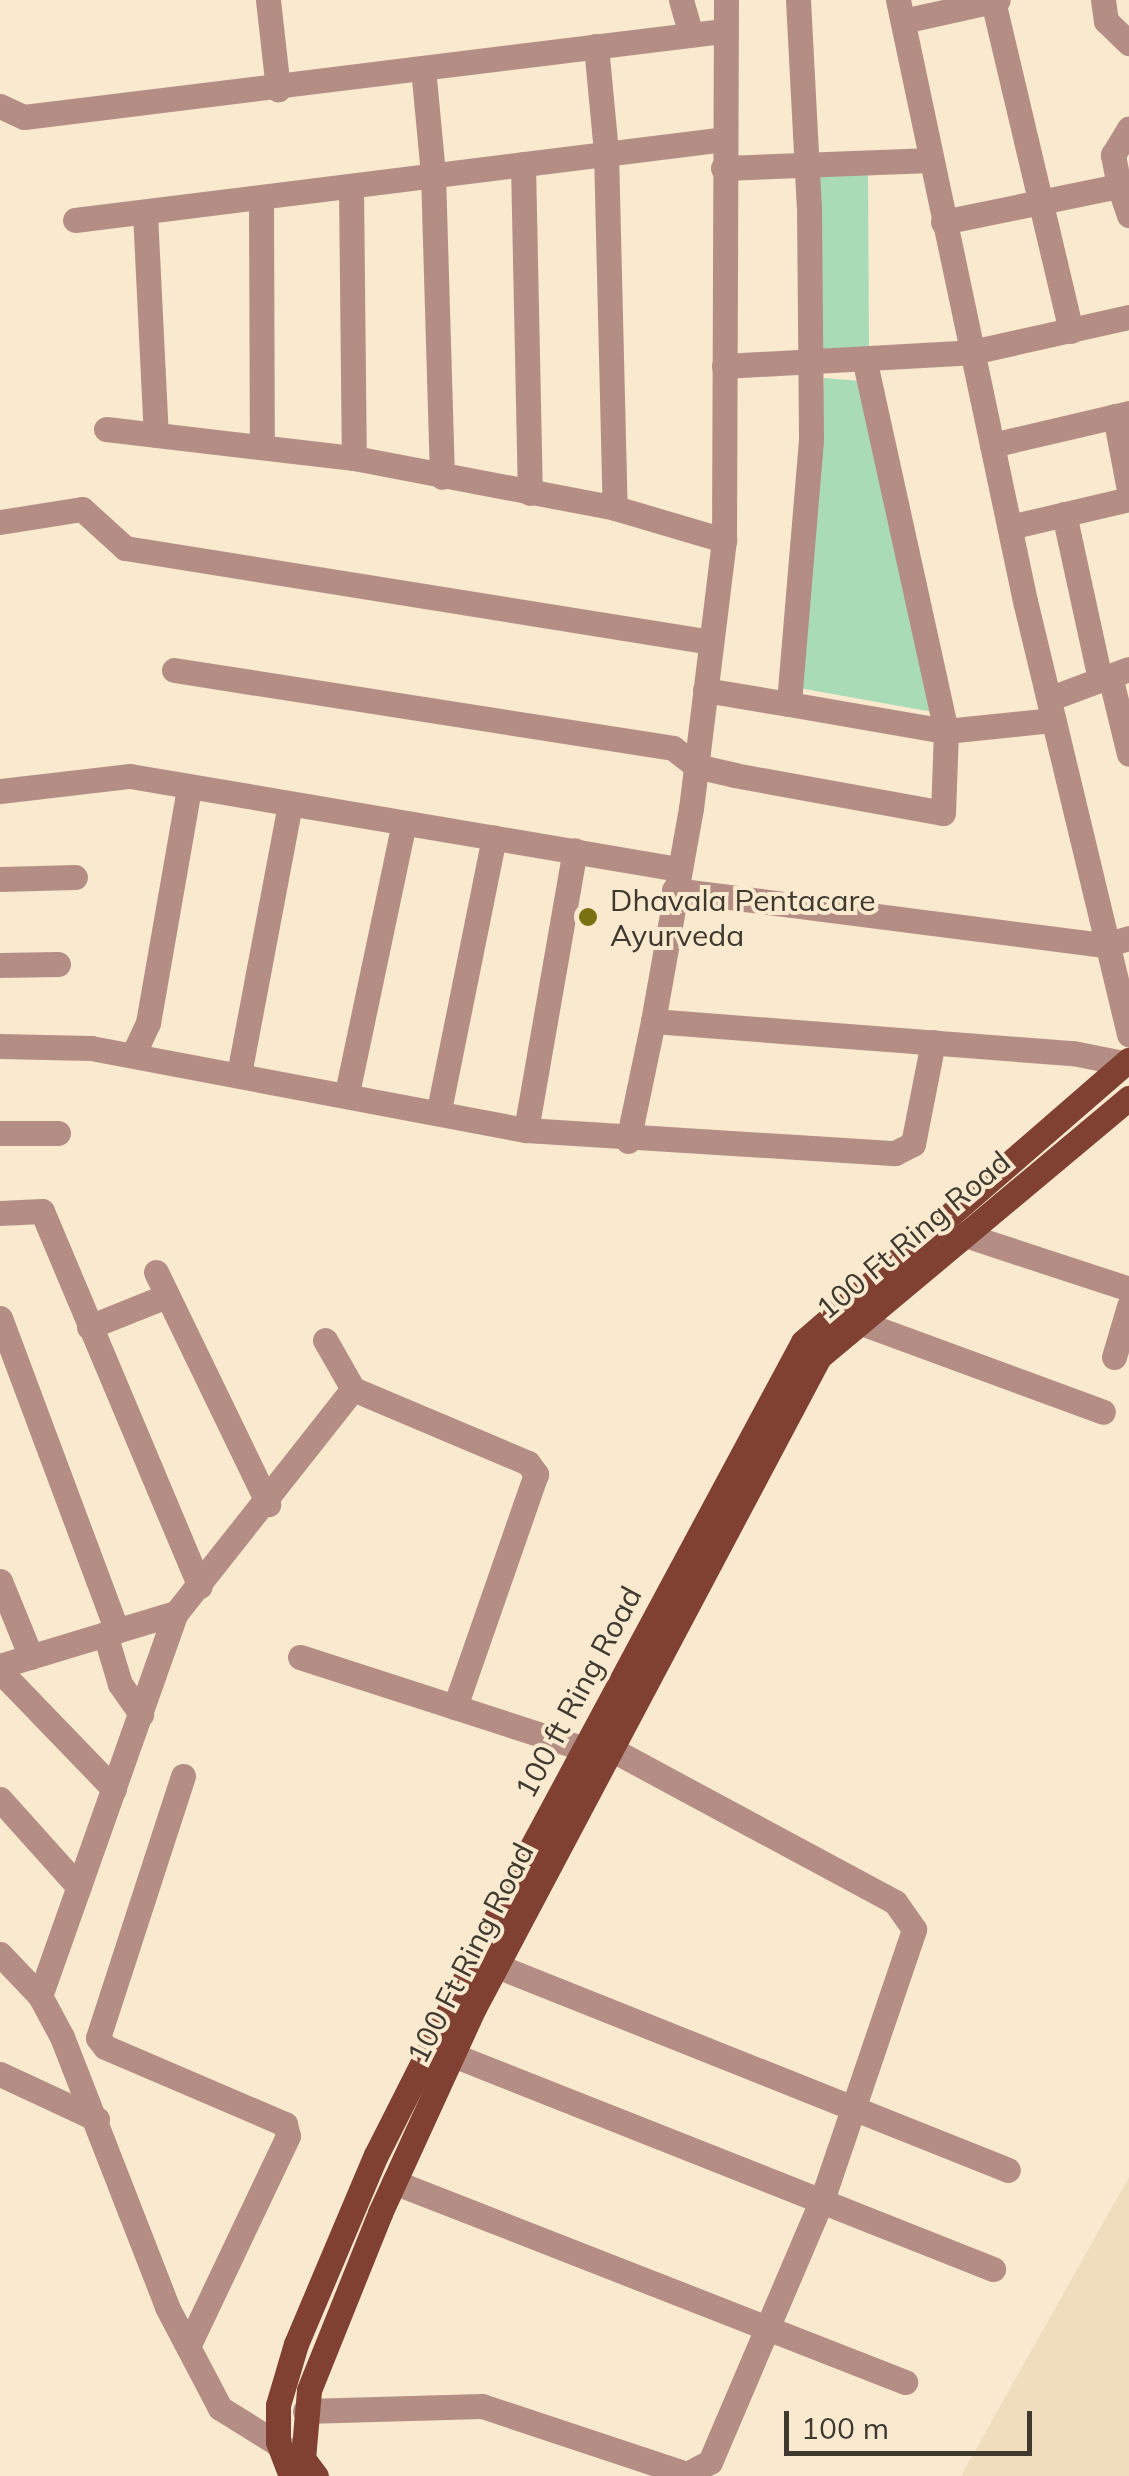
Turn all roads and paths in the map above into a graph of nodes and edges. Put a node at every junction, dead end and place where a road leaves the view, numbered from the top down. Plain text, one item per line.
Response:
1 (268, 0) edge
2 (681, 0) edge
3 (726, 0) edge
4 (798, 0) edge
5 (996, 1) edge
6 (901, 11) edge
7 (1113, 13) edge
8 (722, 31) junction
9 (691, 34) junction
10 (1129, 42) edge
11 (596, 46) junction
12 (423, 68) junction
13 (278, 89) junction
14 (0, 106) edge
15 (1129, 128) edge
16 (724, 139) junction
17 (606, 152) junction
18 (930, 160) junction
19 (524, 164) junction
20 (807, 165) junction
21 (723, 168) junction
22 (433, 174) junction
23 (1119, 186) junction
24 (351, 187) junction
25 (261, 198) junction
26 (1037, 203) junction
27 (145, 212) junction
28 (1129, 215) edge
29 (75, 220) dead end
30 (943, 222) junction
31 (1129, 317) edge
32 (1071, 331) junction
33 (972, 352) junction
34 (865, 362) junction
35 (811, 364) junction
36 (724, 366) junction
37 (1122, 415) edge
38 (106, 429) dead end
39 (156, 435) junction
40 (992, 445) junction
41 (262, 448) junction
42 (354, 458) junction
43 (442, 477) junction
44 (1128, 478) edge
45 (530, 493) junction
46 (1129, 499) edge
47 (615, 508) junction
48 (1064, 514) junction
49 (0, 522) edge
50 (1010, 527) junction
51 (724, 540) junction
52 (712, 642) junction
53 (174, 670) dead end
54 (1113, 674) edge
55 (706, 690) junction
56 (789, 704) junction
57 (1052, 709) junction
58 (946, 730) junction
59 (1129, 754) edge
60 (696, 766) junction
61 (189, 787) junction
62 (0, 792) edge
63 (290, 804) junction
64 (404, 823) junction
65 (494, 837) junction
66 (575, 850) junction
67 (75, 877) dead end
68 (676, 879) junction
69 (0, 880) edge
70 (1117, 941) edge
71 (58, 964) dead end
72 (0, 965) edge
73 (654, 1021) junction
74 (1129, 1035) edge
75 (932, 1042) junction
76 (0, 1046) edge
77 (133, 1056) junction
78 (1126, 1062) edge
79 (240, 1074) junction
80 (348, 1092) junction
81 (1129, 1098) edge
82 (439, 1110) junction
83 (526, 1130) junction
84 (0, 1133) edge
85 (58, 1133) dead end
86 (628, 1141) junction
87 (0, 1212) edge
88 (962, 1234) junction
89 (1129, 1289) edge
90 (1129, 1306) edge
91 (0, 1318) edge
92 (856, 1321) junction
93 (88, 1328) junction
94 (324, 1340) dead end
95 (1114, 1358) dead end
96 (353, 1389) junction
97 (1103, 1412) dead end
98 (268, 1504) junction
99 (0, 1580) edge
100 (200, 1586) junction
101 (176, 1613) junction
102 (111, 1633) junction
103 (31, 1656) junction
104 (300, 1657) dead end
105 (0, 1668) edge
106 (454, 1707) junction
107 (140, 1714) junction
108 (584, 1749) junction
109 (613, 1750) junction
110 (183, 1776) dead end
111 (114, 1789) junction
112 (0, 1799) edge
113 (79, 1887) junction
114 (0, 1954) edge
115 (497, 1966) junction
116 (40, 1996) junction
117 (453, 2055) junction
118 (0, 2074) edge
119 (854, 2108) junction
120 (97, 2118) junction
121 (1008, 2170) dead end
122 (394, 2182) junction
123 (823, 2196) junction
124 (992, 2269) dead end
125 (766, 2328) junction
126 (188, 2347) junction
127 (906, 2382) dead end
128 (305, 2411) junction
129 (280, 2446) junction
130 (303, 2470) edge

1 - 13 street
2 - 9 street
3 - 8 street
4 - 20 street
5 - 6 street
5 - 26 street
6 - 18 street
7 - 10 street
8 - 9 street
8 - 16 street
9 - 11 street
11 - 12 street
11 - 17 street
12 - 13 street
12 - 22 street
13 - 14 street
15 - 23 street
16 - 17 street
16 - 21 street
17 - 19 street
17 - 47 street
18 - 20 street
18 - 30 street
19 - 22 street
19 - 45 street
20 - 21 street
20 - 35 street
21 - 36 street
22 - 24 street
22 - 43 street
23 - 26 street
23 - 28 street
24 - 25 street
24 - 42 street
25 - 27 street
25 - 41 street
26 - 30 street
26 - 32 street
27 - 29 street
27 - 39 street
30 - 33 street
31 - 32 street
32 - 33 street
33 - 34 street
33 - 40 street
34 - 35 street
34 - 58 street
35 - 36 street
35 - 56 street
36 - 51 street
37 - 40 street
37 - 44 street
38 - 39 street
39 - 41 street
40 - 50 street
41 - 42 street
42 - 43 street
43 - 45 street
45 - 47 street
46 - 48 street
47 - 51 street
48 - 50 street
48 - 54 street
49 - 52 street
50 - 57 street
51 - 52 street
52 - 55 street
53 - 60 street
54 - 57 street
54 - 59 street
55 - 56 street
55 - 60 street
56 - 58 street
57 - 58 street
57 - 70 street
58 - 60 street
60 - 68 street
61 - 62 street
61 - 63 street
61 - 77 street
63 - 64 street
63 - 79 street
64 - 65 street
64 - 80 street
65 - 66 street
65 - 82 street
66 - 68 street
66 - 83 street
67 - 69 street
68 - 70 street
68 - 73 street
70 - 74 street
71 - 72 street
73 - 75 street
73 - 86 street
75 - 78 street
75 - 86 street
76 - 77 street
77 - 79 street
78 - 108 main road, 100 ft Ring Road
79 - 80 street
80 - 82 street
81 - 88 main road, 100 Ft Ring Road
82 - 83 street
83 - 86 street
84 - 85 street
87 - 93 street
88 - 89 street
88 - 92 main road, 100 Ft Ring Road
90 - 95 street
91 - 102 street
92 - 97 street
92 - 109 main road, 100 Ft Ring Road
93 - 98 street
93 - 100 street
94 - 96 street
96 - 98 street
96 - 106 street
98 - 100 street
99 - 103 street
100 - 101 street
101 - 102 street
101 - 107 street
102 - 103 street
102 - 107 street
103 - 105 street
104 - 106 street
105 - 111 street
106 - 108 street
107 - 111 street
108 - 129 main road, 100 ft Ring Road
109 - 115 main road, 100 Ft Ring Road
109 - 119 street
110 - 126 street
111 - 113 street
112 - 113 street
113 - 116 street
114 - 116 street
115 - 117 main road, 100 Ft Ring Road
115 - 119 street
116 - 120 street
117 - 122 main road, 100 Ft Ring Road
117 - 123 street
118 - 120 street
119 - 121 street
119 - 123 street
120 - 126 street
122 - 125 street
122 - 128 main road, 100 Ft Ring Road
123 - 124 street
123 - 125 street
125 - 127 street
125 - 128 street
126 - 129 street
128 - 130 main road, 100 Ft Ring Road
129 - 130 main road, 100 ft Ring Road

